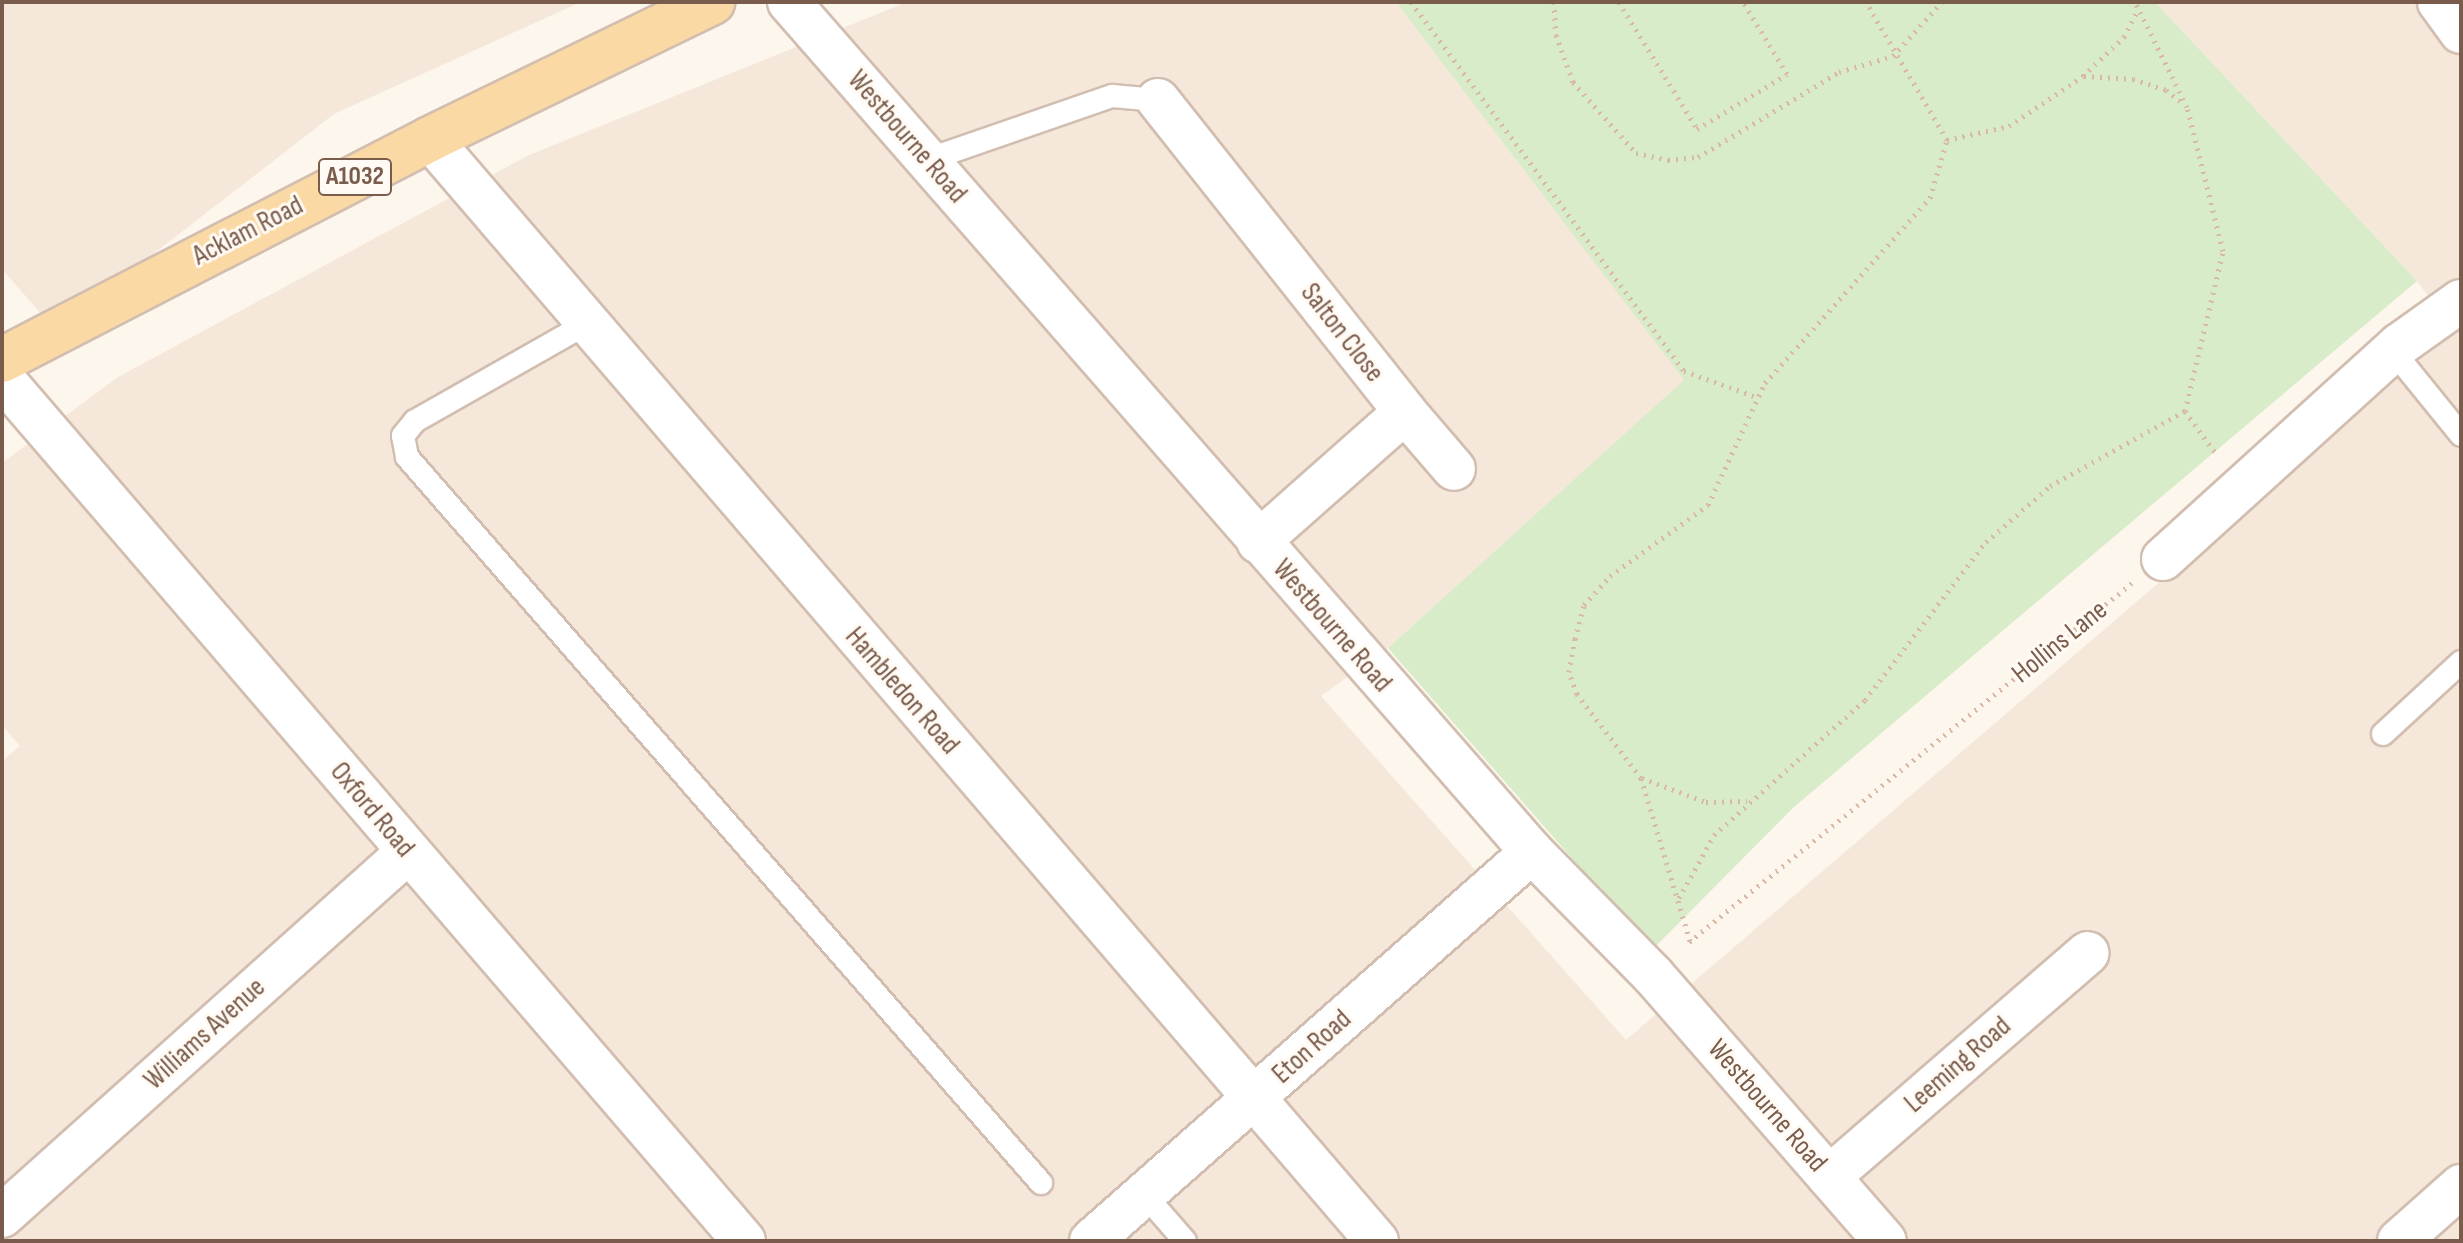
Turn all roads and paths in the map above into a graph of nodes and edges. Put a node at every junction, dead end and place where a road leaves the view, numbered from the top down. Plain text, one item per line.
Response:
1 (712, 2) edge
2 (789, 2) edge
3 (1411, 2) edge
4 (1554, 2) edge
5 (1619, 2) edge
6 (1743, 2) edge
7 (1866, 2) edge
8 (1942, 2) edge
9 (2439, 2) edge
10 (2137, 5) edge
11 (2461, 32) edge
12 (1893, 56) junction
13 (2083, 76) junction
14 (1158, 100) joint
15 (2187, 107) junction
16 (430, 139) junction
17 (1947, 140) junction
18 (927, 160) junction
19 (2461, 301) edge
20 (586, 324) junction
21 (2393, 351) junction
22 (2, 360) edge
23 (2, 378) edge
24 (1757, 397) junction
25 (2185, 411) junction
26 (1405, 412) junction
27 (2461, 435) edge
28 (1454, 469) dead end
29 (2241, 489) junction
30 (1258, 542) junction
31 (2163, 559) joint
32 (2461, 662) edge
33 (2383, 734) dead end
34 (1641, 778) junction
35 (1747, 801) junction
36 (408, 852) junction
37 (1532, 852) junction
38 (1679, 898) junction
39 (1690, 941) junction
40 (2088, 953) dead end
41 (1652, 974) junction
42 (1254, 1099) junction
43 (1829, 1177) junction
44 (1041, 1183) dead end
45 (2461, 1186) edge
46 (1144, 1194) junction
47 (2, 1216) edge
48 (744, 1241) edge
49 (1091, 1241) edge
50 (1185, 1241) edge
51 (1377, 1241) edge
52 (1885, 1241) edge
53 (2399, 1241) edge

1 - 16 main road, Acklam Road / A1032
2 - 18 street, Westbourne Road
3 - 24 path
4 - 12 path
5 - 6 path
7 - 12 path
8 - 12 path
9 - 11 street
10 - 13 path
10 - 15 path
12 - 17 path
13 - 15 path
13 - 17 path
14 - 18 lane
14 - 26 street, Salton Close
15 - 25 path
16 - 20 street, Hambledon Road
16 - 22 main road, Acklam Road / A1032
17 - 24 path
18 - 30 street, Westbourne Road
19 - 21 street
20 - 42 street, Hambledon Road
20 - 44 lane
21 - 27 lane
21 - 29 street
23 - 36 street, Oxford Road
24 - 34 path
25 - 29 path
25 - 35 path
26 - 28 street, Salton Close
26 - 30 street
29 - 31 street
30 - 37 street, Westbourne Road
31 - 39 path, Hollins Lane
32 - 33 lane
34 - 35 path
34 - 38 path
35 - 38 path
36 - 47 street, Williams Avenue
36 - 48 street, Oxford Road
37 - 41 street, Westbourne Road
37 - 42 street, Eton Road
38 - 39 path
39 - 41 path, Hollins Lane
40 - 43 street, Leeming Road
41 - 43 street, Westbourne Road
42 - 46 street, Eton Road
42 - 51 street, Hambledon Road
43 - 52 street, Westbourne Road
45 - 53 street
46 - 49 street, Eton Road
46 - 50 lane

